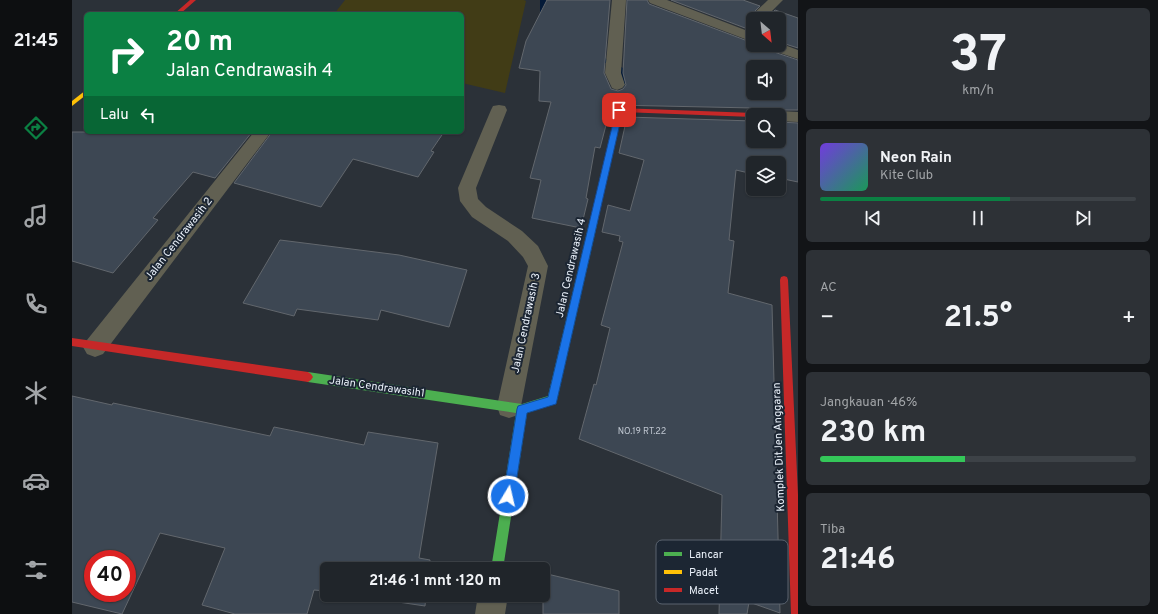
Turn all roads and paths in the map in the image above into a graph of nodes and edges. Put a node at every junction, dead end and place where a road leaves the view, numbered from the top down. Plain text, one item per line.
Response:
1 (193, 0) edge
2 (619, 0) edge
3 (655, 0) edge
4 (776, 0) edge
5 (179, 12) edge
6 (763, 12) edge
7 (746, 36) edge
8 (786, 51) edge
9 (798, 56) edge
10 (617, 84) dead end
11 (84, 94) edge
12 (72, 104) edge
13 (499, 110) dead end
14 (746, 115) edge
15 (786, 116) edge
16 (798, 117) edge
17 (261, 134) edge
18 (784, 280) dead end
19 (72, 342) edge
20 (96, 347) junction
21 (515, 408) junction
22 (498, 562) edge
23 (492, 602) edge
24 (490, 614) edge
25 (798, 614) edge

1 - 5 street
2 - 10 street
3 - 7 street
4 - 6 street
8 - 9 street
11 - 12 street
13 - 21 street, Jalan Cendrawasih 3
14 - 21 street, Jalan Cendrawasih 4
15 - 16 street
17 - 20 street, Jalan Cendrawasih 2
18 - 25 street, Komplek DitJen Anggaran
19 - 20 street, Jalan Cendrawasih1
20 - 21 street, Jalan Cendrawasih1
21 - 22 street
23 - 24 street

